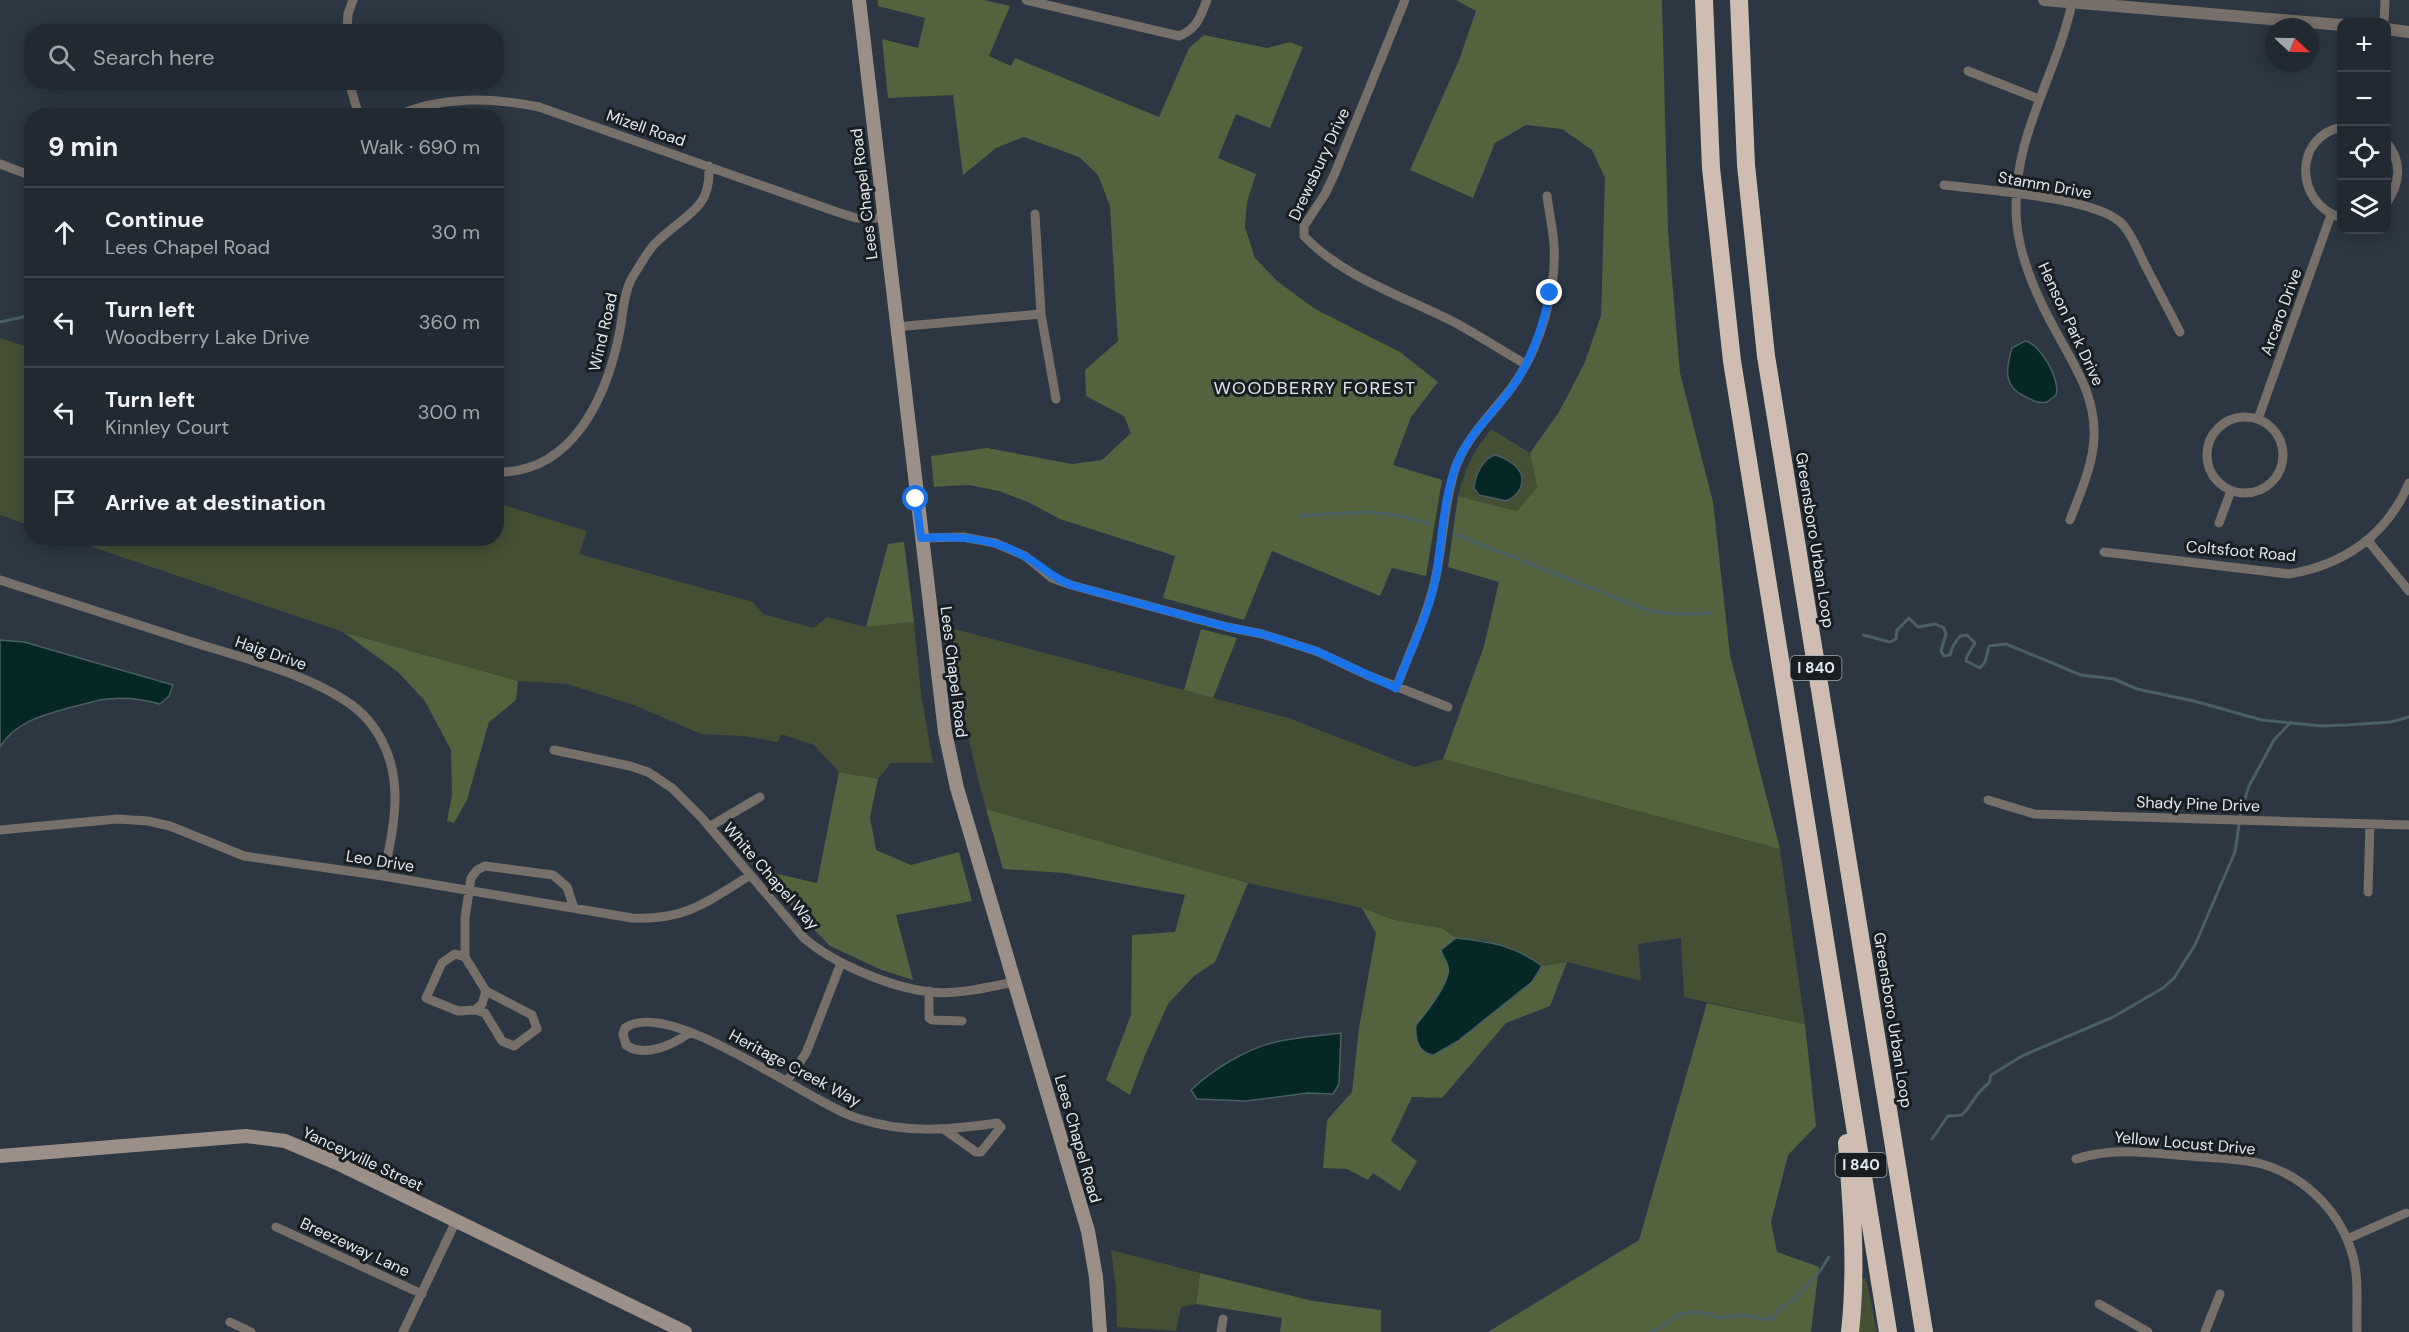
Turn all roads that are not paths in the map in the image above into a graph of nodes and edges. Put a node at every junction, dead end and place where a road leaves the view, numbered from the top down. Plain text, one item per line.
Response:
1 (353, 0) edge
2 (859, 0) edge
3 (1026, 0) edge
4 (1207, 0) edge
5 (1405, 0) edge
6 (1704, 0) edge
7 (1739, 0) edge
8 (2044, 0) edge
9 (2385, 0) edge
10 (2072, 1) edge
11 (2109, 2) edge
12 (2384, 18) edge
13 (348, 24) edge
14 (2337, 25) edge
15 (2391, 30) edge
16 (2409, 32) edge
17 (1968, 71) dead end
18 (351, 90) edge
19 (2039, 99) junction
20 (357, 108) edge
21 (414, 108) edge
22 (2337, 129) edge
23 (2391, 151) edge
24 (0, 164) edge
25 (709, 166) junction
26 (24, 173) edge
27 (1944, 185) dead end
28 (2016, 194) junction
29 (1547, 196) dead end
30 (2391, 197) edge
31 (1035, 214) dead end
32 (2331, 215) junction
33 (2337, 217) edge
34 (884, 218) junction
35 (1041, 314) junction
36 (896, 327) junction
37 (2180, 332) dead end
38 (1525, 364) junction
39 (1056, 399) dead end
40 (2258, 419) junction
41 (504, 472) edge
42 (2409, 483) edge
43 (2231, 491) junction
44 (2070, 520) dead end
45 (2219, 523) dead end
46 (921, 538) junction
47 (2369, 542) junction
48 (2104, 552) dead end
49 (0, 580) edge
50 (2409, 591) edge
51 (1396, 688) junction
52 (1448, 707) dead end
53 (554, 750) dead end
54 (760, 797) dead end
55 (1988, 800) dead end
56 (2370, 824) junction
57 (2409, 825) edge
58 (709, 826) junction
59 (0, 830) edge
60 (383, 876) junction
61 (749, 876) junction
62 (469, 891) junction
63 (2368, 892) dead end
64 (574, 908) junction
65 (465, 957) junction
66 (841, 963) junction
67 (1015, 982) junction
68 (486, 990) junction
69 (929, 991) junction
70 (1834, 998) junction
71 (475, 1010) junction
72 (962, 1021) dead end
73 (688, 1033) junction
74 (787, 1081) junction
75 (945, 1130) junction
76 (0, 1156) edge
77 (2076, 1159) dead end
78 (2406, 1213) dead end
79 (456, 1221) junction
80 (276, 1227) dead end
81 (2346, 1239) junction
82 (422, 1294) junction
83 (2220, 1294) dead end
84 (2099, 1304) dead end
85 (1223, 1319) dead end
86 (230, 1322) dead end
87 (250, 1332) edge
88 (403, 1332) edge
89 (685, 1332) edge
90 (1100, 1332) edge
91 (1221, 1332) edge
92 (1850, 1332) edge
93 (1888, 1332) edge
94 (1924, 1332) edge
95 (2148, 1332) edge
96 (2205, 1332) edge
97 (2357, 1332) edge

1 - 13 street
2 - 34 main road, Lees Chapel Road
3 - 4 street
5 - 38 street, Drewsbury Drive
6 - 70 highway, I 840
7 - 94 highway, Greensboro Urban Loop / I 840
8 - 10 street
9 - 12 street
10 - 11 street
10 - 19 street, Henson Park Drive
11 - 14 street
15 - 16 street
17 - 19 street
18 - 20 street
19 - 28 street, Henson Park Drive
21 - 25 street, Mizell Road
22 - 32 street
23 - 30 street
24 - 26 street
25 - 34 street, Mizell Road
25 - 41 street, Wind Road
27 - 28 street, Stamm Drive
28 - 37 street, Stamm Drive
28 - 44 street, Henson Park Drive
29 - 38 street
31 - 35 street
32 - 33 street
32 - 40 street, Arcaro Drive
34 - 36 main road, Lees Chapel Road
35 - 36 street
35 - 39 street
36 - 46 main road, Lees Chapel Road
38 - 51 street
40 - 43 street
40 - 43 street
42 - 47 street, Coltsfoot Road
43 - 45 street
46 - 51 street
46 - 67 main road, Lees Chapel Road
47 - 48 street, Coltsfoot Road
47 - 50 street
49 - 60 street, Haig Drive
51 - 52 street
53 - 58 street, White Chapel Way
54 - 58 street
55 - 56 street, Shady Pine Drive
56 - 57 street, Shady Pine Drive
56 - 63 street
58 - 61 street, White Chapel Way
59 - 60 street, Leo Drive
60 - 62 street, Leo Drive
61 - 64 street, Leo Drive
61 - 66 street, White Chapel Way
62 - 64 street, Leo Drive
62 - 64 street
62 - 65 street
65 - 68 street
65 - 71 street
66 - 69 street, White Chapel Way
66 - 74 street
67 - 69 street, White Chapel Way
67 - 90 main road, Lees Chapel Road
68 - 71 street
68 - 71 street
69 - 72 street
70 - 92 highway
70 - 93 highway, I 840
73 - 73 street, Heritage Creek Way
73 - 74 street, Heritage Creek Way
74 - 75 street, Heritage Creek Way
75 - 75 street, Heritage Creek Way
76 - 79 main road, Yanceyville Street
77 - 81 street, Yellow Locust Drive
78 - 81 street
79 - 82 street
79 - 89 main road, Yanceyville Street
80 - 82 street, Breezeway Lane
81 - 97 street, Yellow Locust Drive
82 - 88 street
83 - 96 street
84 - 95 street
85 - 91 street
86 - 87 street

